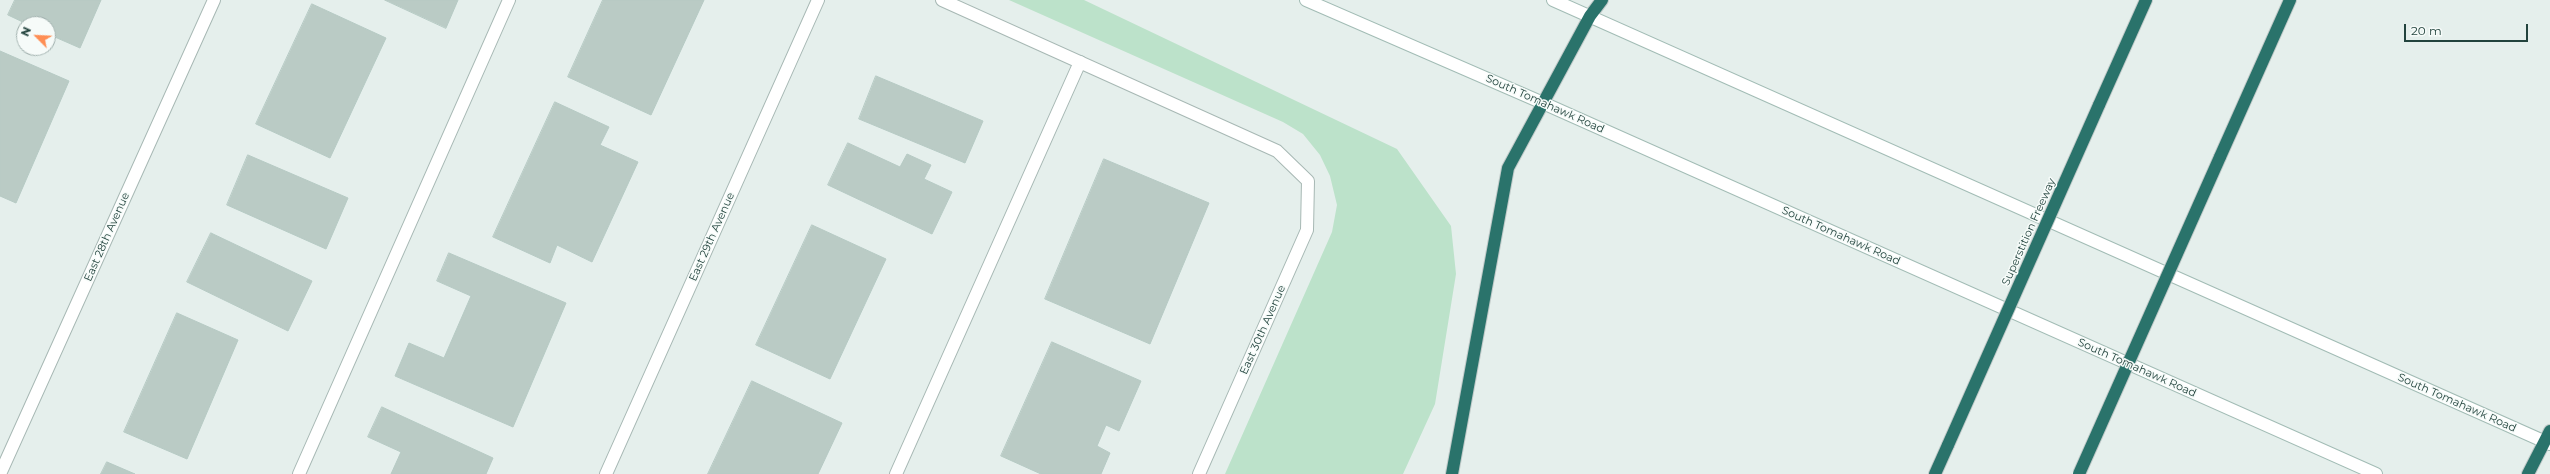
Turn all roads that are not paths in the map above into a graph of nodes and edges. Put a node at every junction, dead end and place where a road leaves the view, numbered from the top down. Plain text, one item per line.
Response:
1 (214, 0) edge
2 (510, 0) edge
3 (818, 0) edge
4 (942, 0) edge
5 (1306, 0) edge
6 (1553, 0) edge
7 (1602, 0) edge
8 (2146, 0) edge
9 (2290, 0) edge
10 (1590, 16) junction
11 (1080, 62) junction
12 (1543, 103) junction
13 (2548, 439) edge
14 (0, 474) edge
15 (299, 474) edge
16 (606, 474) edge
17 (896, 474) edge
18 (1199, 474) edge
19 (1452, 474) edge
20 (1935, 474) edge
21 (2080, 474) edge
22 (2376, 474) edge
23 (2528, 474) edge

1 - 14 main road, East 28th Avenue
2 - 15 main road
3 - 16 main road, East 29th Avenue
4 - 11 main road
5 - 12 main road, South Tomahawk Road
6 - 10 main road, South Tomahawk Road
7 - 10 highway
8 - 20 highway, Superstition Freeway, bridge
9 - 21 highway, bridge
10 - 12 highway
10 - 13 main road, South Tomahawk Road
11 - 17 main road
11 - 18 main road, East 30th Avenue
12 - 19 highway
12 - 22 main road, South Tomahawk Road
13 - 23 highway

